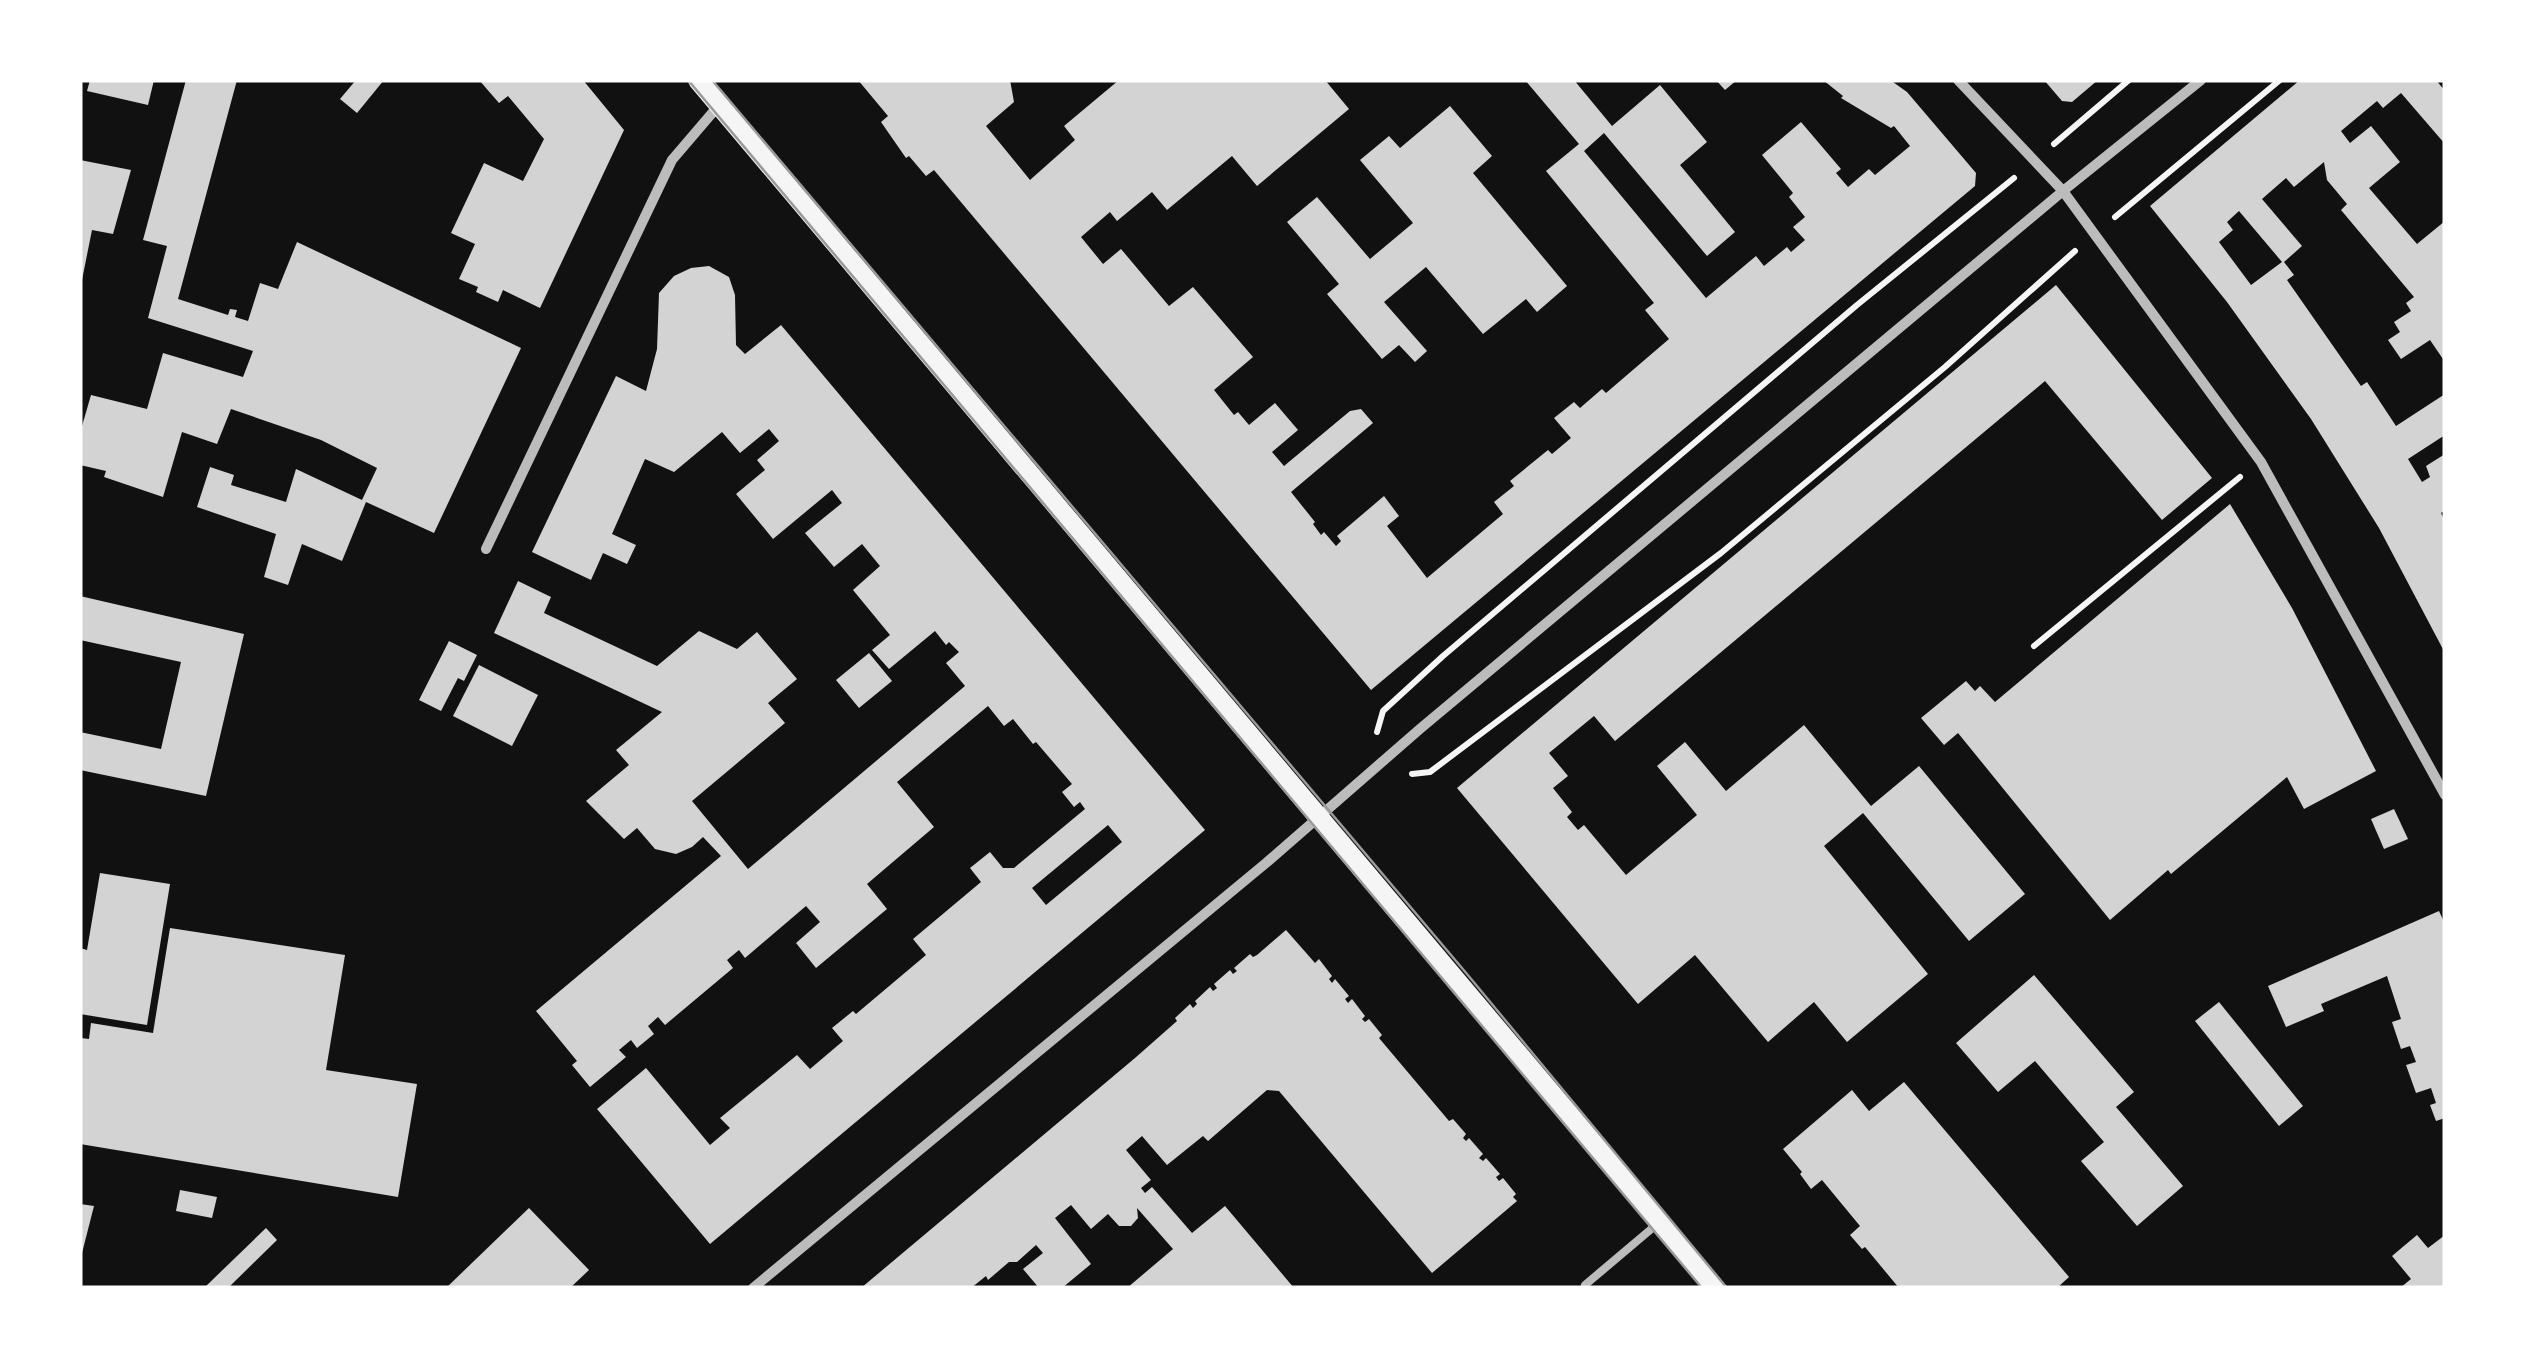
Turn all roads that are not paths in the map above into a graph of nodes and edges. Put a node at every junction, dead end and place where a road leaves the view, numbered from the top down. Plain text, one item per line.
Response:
1 (698, 80) edge
2 (1958, 80) edge
3 (2200, 80) edge
4 (719, 105) junction
5 (2063, 191) junction
6 (486, 550) dead end
7 (2445, 795) edge
8 (1320, 818) junction
9 (1660, 1222) junction
10 (1585, 1284) dead end
11 (752, 1288) edge
12 (1716, 1288) edge

1 - 4 main road
2 - 5 street
3 - 5 street
4 - 6 street
4 - 8 main road
5 - 7 street
5 - 8 street
8 - 9 main road
8 - 11 street
9 - 10 lane
9 - 12 main road

